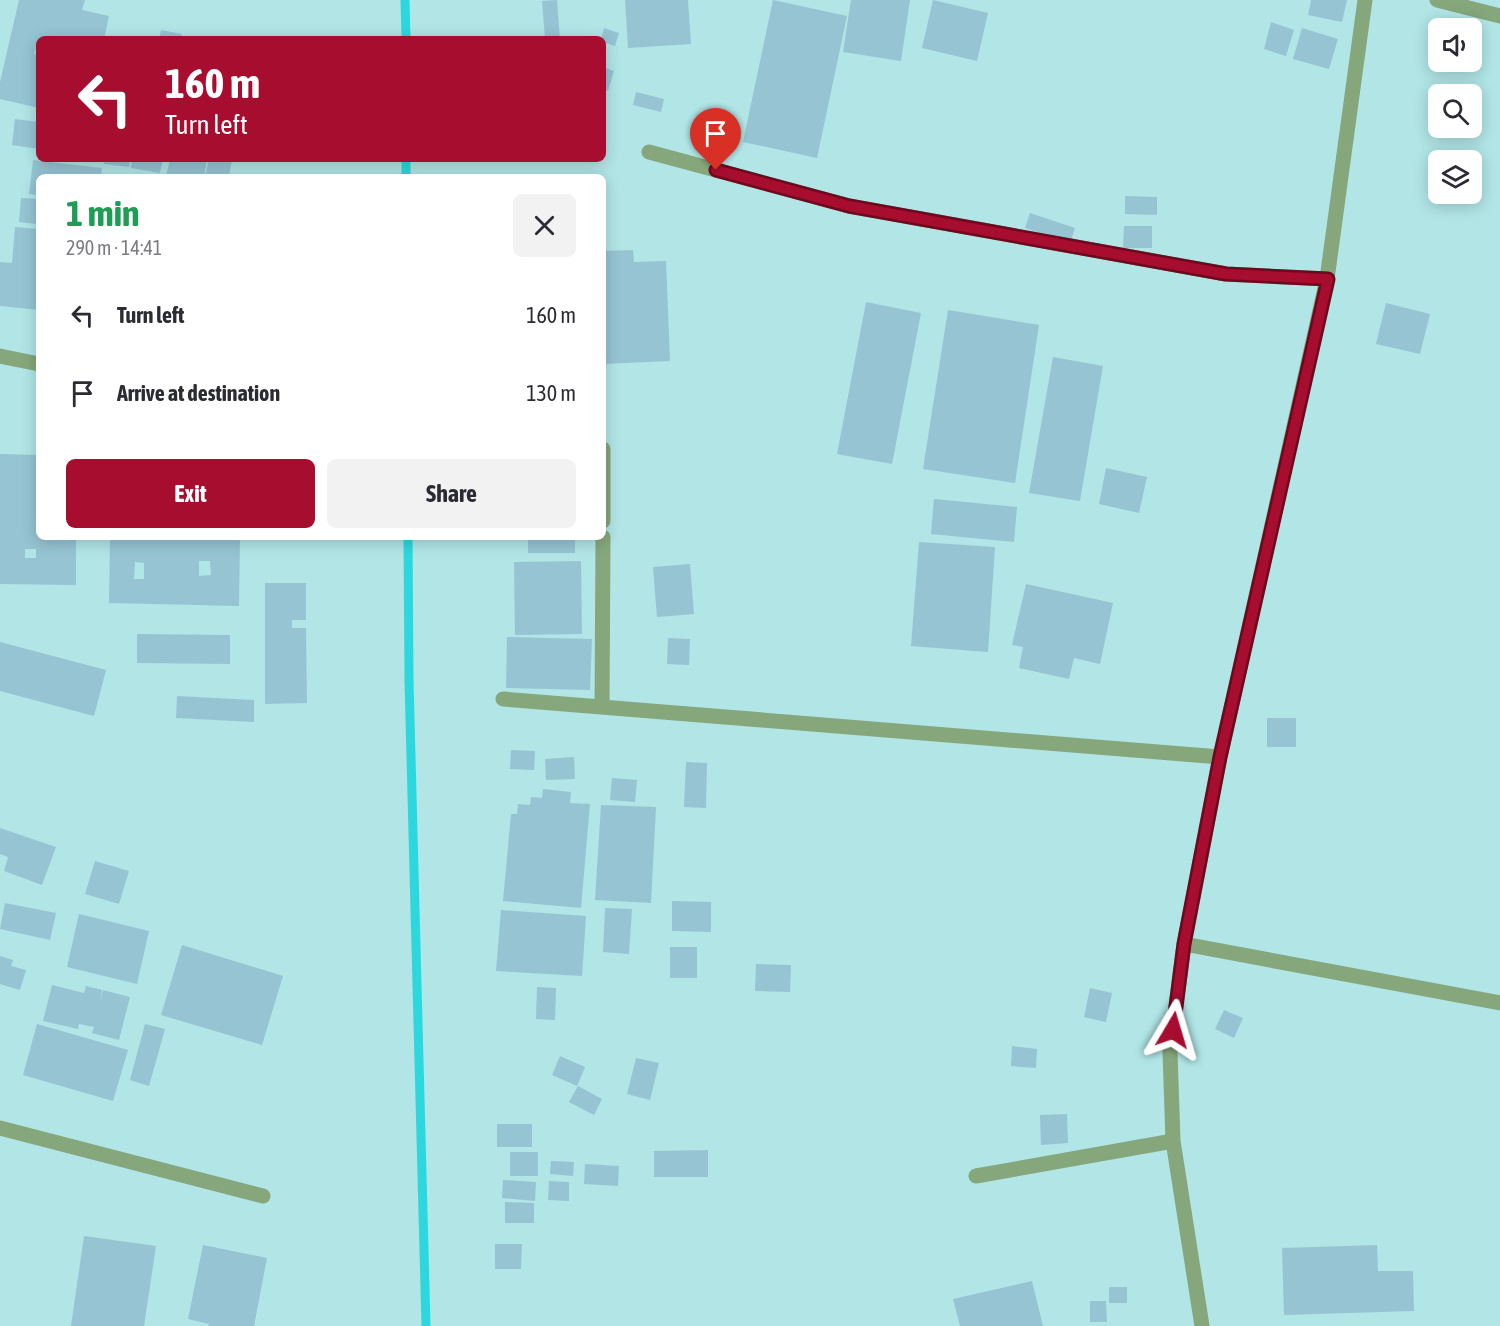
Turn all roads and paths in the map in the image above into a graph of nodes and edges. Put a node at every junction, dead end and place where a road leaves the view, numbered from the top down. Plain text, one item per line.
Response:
1 (1365, 0) edge
2 (1437, 0) edge
3 (1500, 16) edge
4 (650, 152) dead end
5 (1328, 279) junction
6 (0, 356) edge
7 (36, 363) edge
8 (603, 540) edge
9 (503, 699) dead end
10 (602, 706) junction
11 (1220, 757) junction
12 (1184, 944) junction
13 (1500, 1003) edge
14 (0, 1128) edge
15 (1173, 1141) junction
16 (976, 1176) dead end
17 (263, 1196) dead end
18 (1202, 1326) edge

1 - 5 street
2 - 3 street
4 - 5 street
5 - 11 street
6 - 7 street
8 - 10 street
9 - 10 street
10 - 11 street
11 - 12 street
12 - 13 street
12 - 15 street
14 - 17 street
15 - 16 street
15 - 18 street

